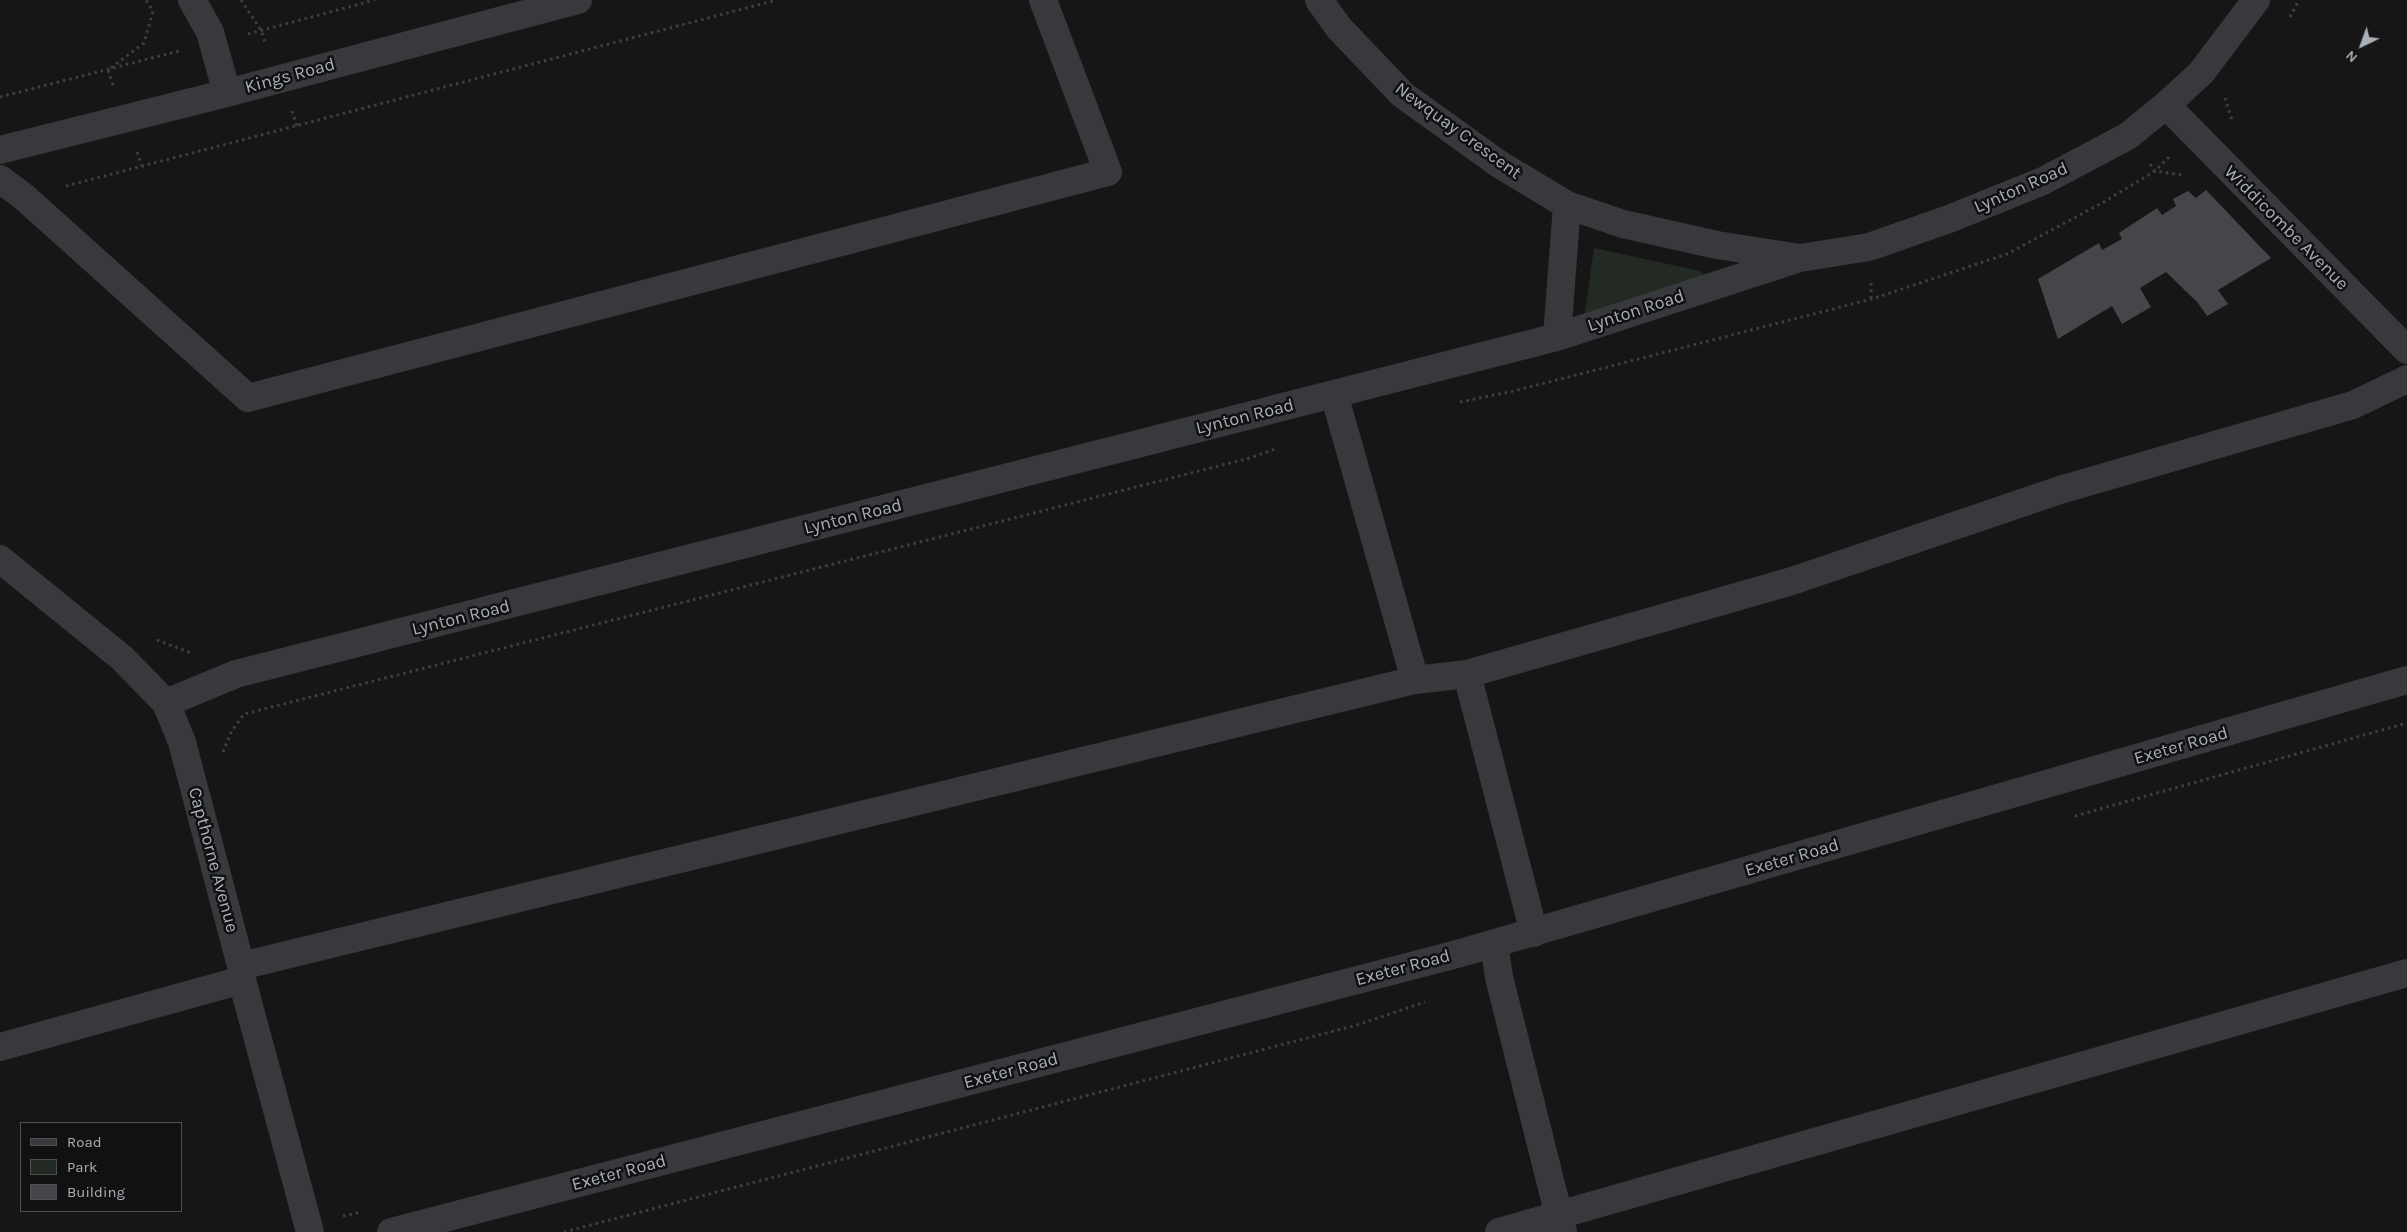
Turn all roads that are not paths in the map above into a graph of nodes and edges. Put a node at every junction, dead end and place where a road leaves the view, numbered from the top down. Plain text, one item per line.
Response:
1 (192, 0) edge
2 (578, 0) edge
3 (1043, 0) edge
4 (1319, 0) edge
5 (2256, 0) edge
6 (228, 93) junction
7 (2166, 105) junction
8 (0, 150) edge
9 (0, 180) edge
10 (1567, 205) junction
11 (1800, 258) junction
12 (1557, 337) junction
13 (2407, 350) edge
14 (2407, 379) edge
15 (1334, 394) junction
16 (0, 558) edge
17 (1466, 674) junction
18 (1415, 680) junction
19 (2407, 680) edge
20 (166, 702) junction
21 (1534, 932) junction
22 (1494, 944) junction
23 (241, 973) junction
24 (2407, 973) edge
25 (0, 1047) edge
26 (1561, 1224) edge
27 (310, 1232) edge
28 (392, 1232) edge
29 (1499, 1232) edge

1 - 6 street
2 - 6 street, Kings Road
3 - 9 street
4 - 10 street, Newquay Crescent
5 - 7 street, Lynton Road
6 - 8 street, Kings Road
7 - 11 street, Lynton Road
7 - 13 street, Widdicombe Avenue
10 - 11 street, Newquay Crescent
10 - 12 street
11 - 12 street, Lynton Road
12 - 15 street, Lynton Road
14 - 17 street
15 - 18 street
15 - 20 street, Lynton Road
16 - 20 street, Capthorne Avenue
17 - 18 street
17 - 21 street
18 - 23 street
19 - 21 street, Exeter Road
20 - 23 street, Capthorne Avenue
21 - 22 street, Exeter Road
22 - 26 street
22 - 28 street, Exeter Road
23 - 25 street
23 - 27 street, Capthorne Avenue
24 - 26 street
26 - 29 street

